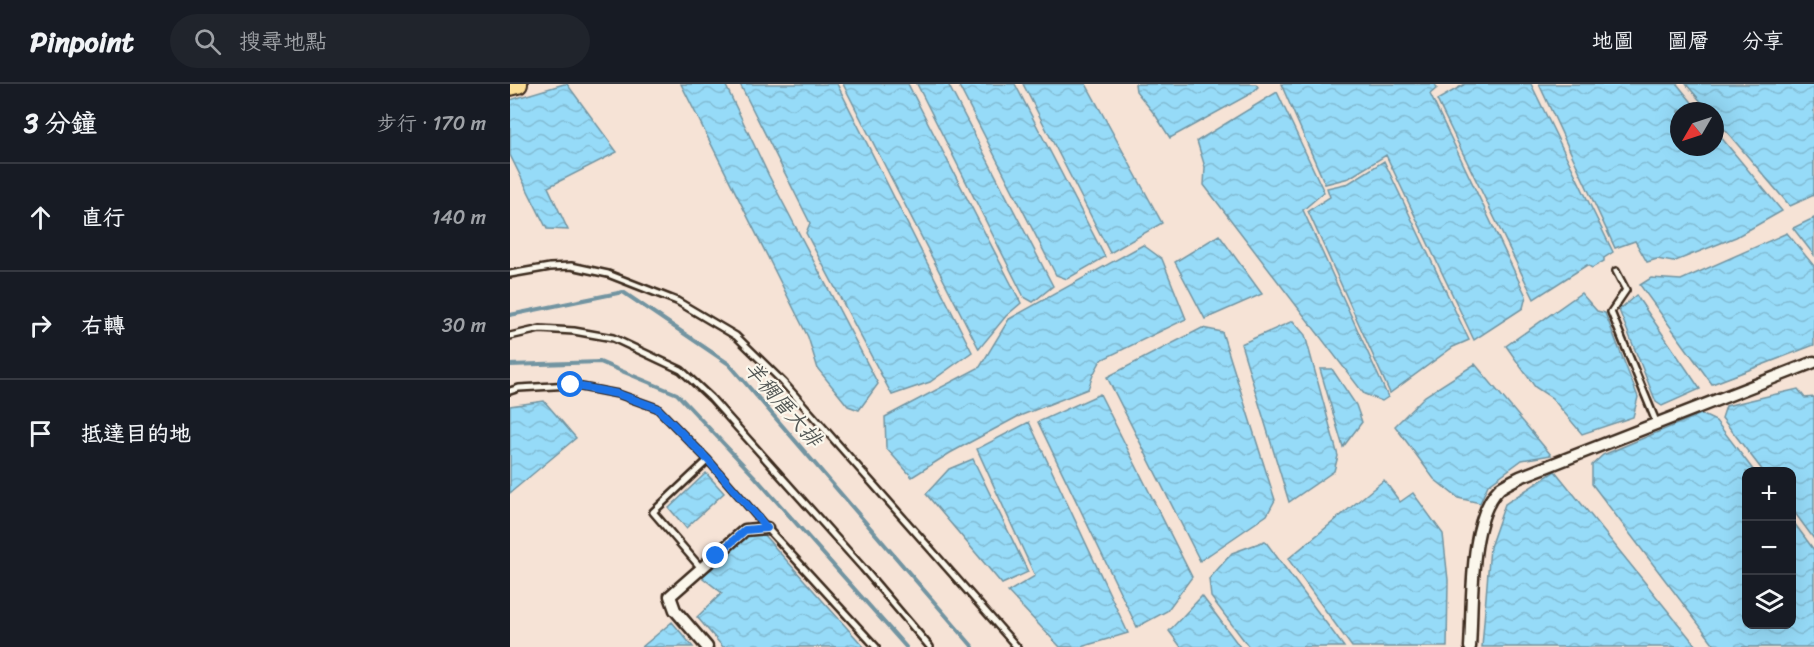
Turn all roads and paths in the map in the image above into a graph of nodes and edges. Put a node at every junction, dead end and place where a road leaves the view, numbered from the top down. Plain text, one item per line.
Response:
1 (518, 84) edge
2 (510, 86) edge
3 (1616, 271) dead end
4 (510, 274) edge
5 (510, 336) edge
6 (1814, 362) edge
7 (510, 391) edge
8 (1657, 424) junction
9 (708, 460) junction
10 (767, 528) junction
11 (701, 568) junction
12 (707, 647) edge
13 (876, 647) edge
14 (930, 647) edge
15 (1017, 647) edge
16 (1470, 647) edge

1 - 2 main road
3 - 8 lane
4 - 15 lane
5 - 14 lane
6 - 8 street
7 - 9 lane
8 - 16 street
9 - 10 lane
9 - 11 lane
10 - 11 street
10 - 13 lane
11 - 12 street

